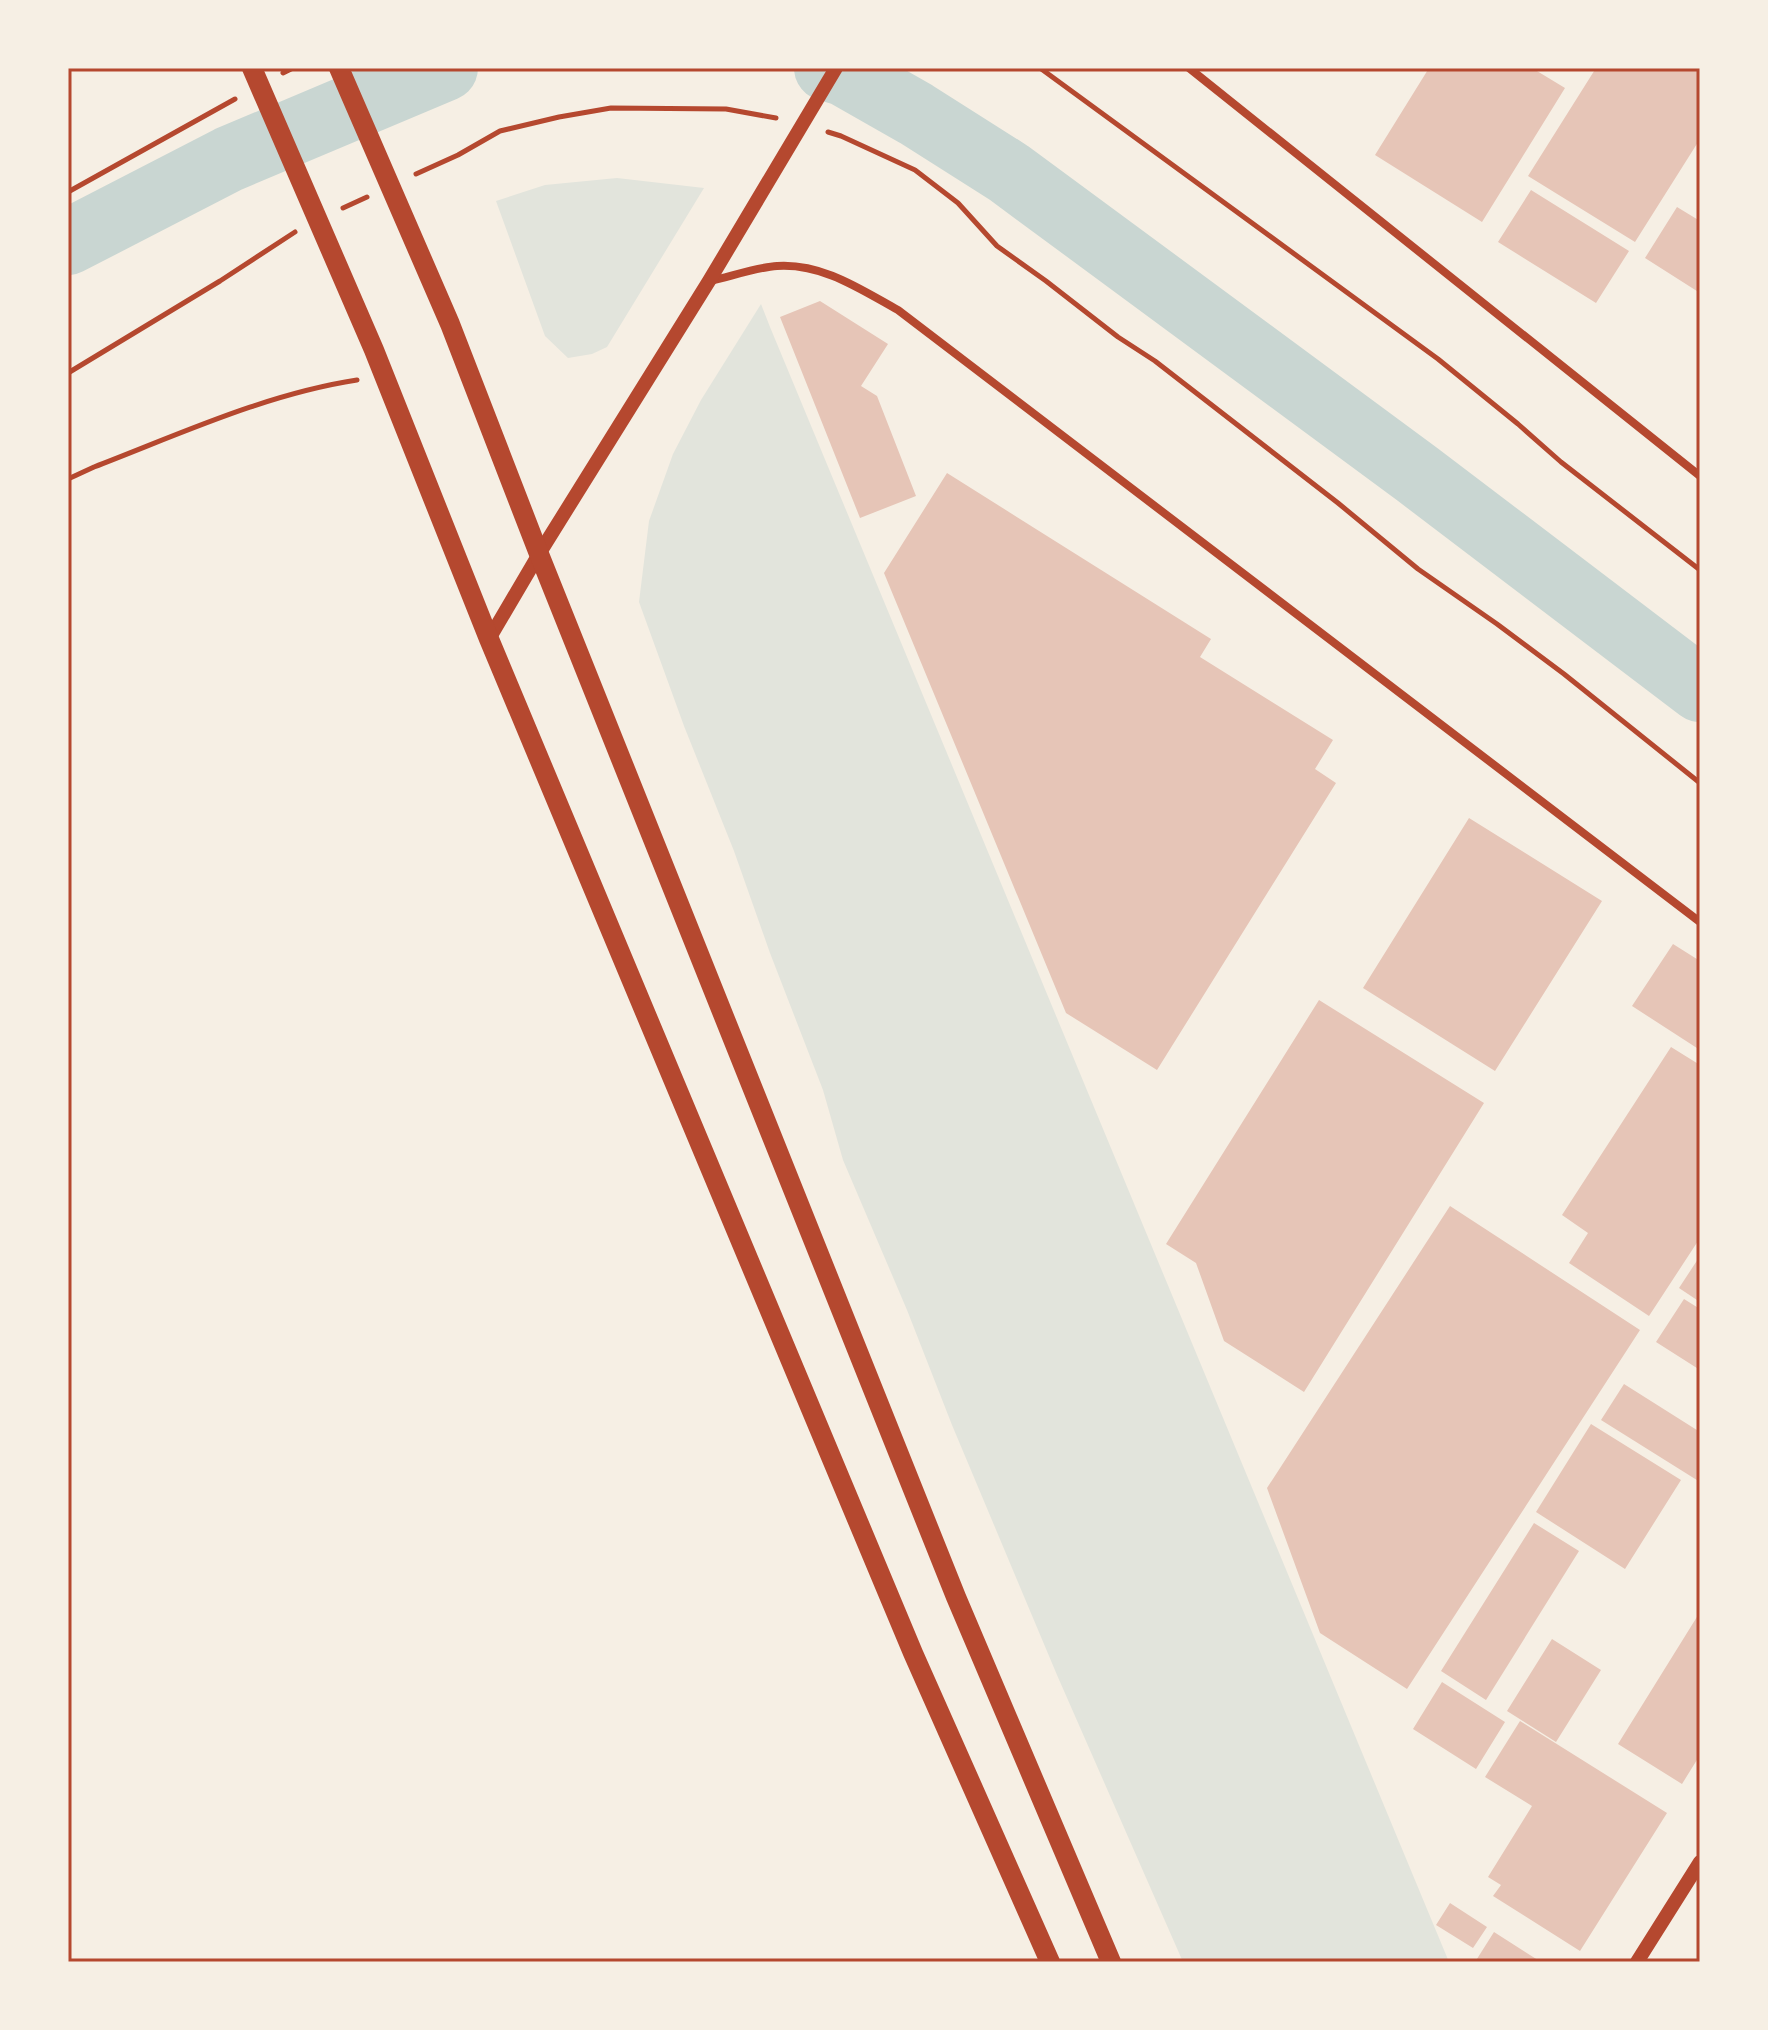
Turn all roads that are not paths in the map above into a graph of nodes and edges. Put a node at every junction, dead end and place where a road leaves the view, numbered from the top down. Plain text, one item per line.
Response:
1 (252, 68) edge
2 (339, 68) edge
3 (836, 68) edge
4 (1189, 68) edge
5 (709, 281) junction
6 (1700, 476) edge
7 (539, 554) junction
8 (489, 639) junction
9 (1700, 922) edge
10 (1700, 1862) edge
11 (1050, 1962) edge
12 (1111, 1962) edge
13 (1637, 1962) edge

1 - 8 main road
2 - 7 main road
3 - 5 street
4 - 6 street
5 - 7 street
5 - 9 street
7 - 8 street
7 - 12 main road
8 - 11 main road
10 - 13 street

